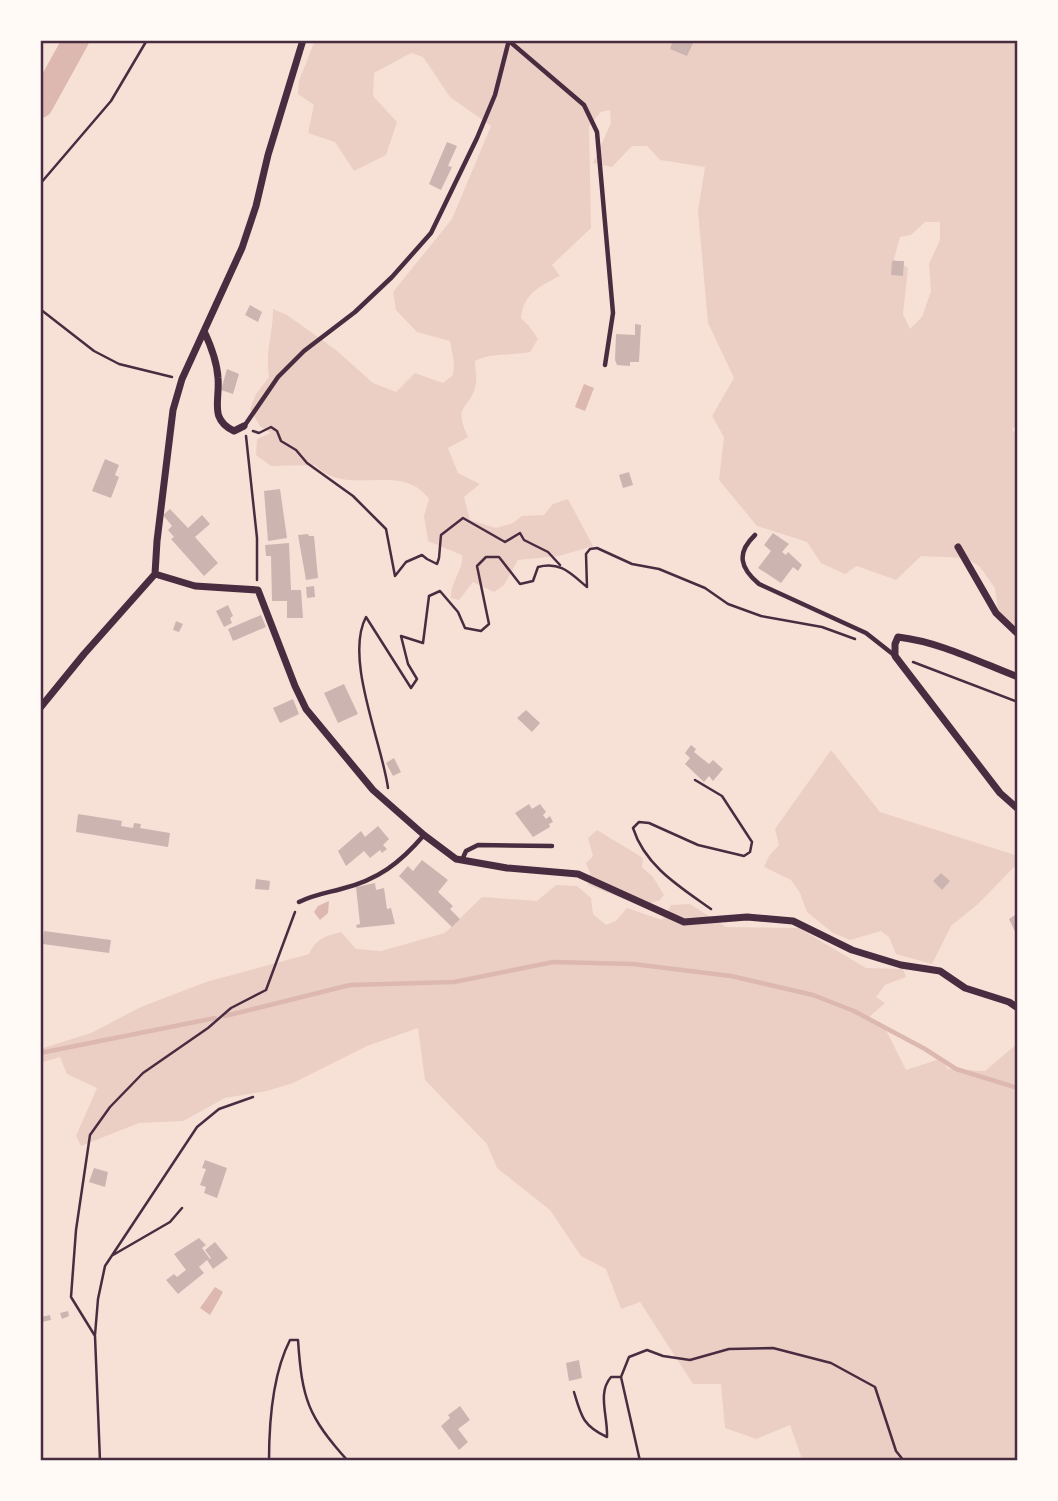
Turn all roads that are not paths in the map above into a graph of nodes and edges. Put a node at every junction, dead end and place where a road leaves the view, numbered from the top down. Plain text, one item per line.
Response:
1 (303, 40) edge
2 (509, 41) edge
3 (204, 331) junction
4 (606, 365) dead end
5 (244, 426) joint
6 (755, 534) dead end
7 (958, 547) dead end
8 (155, 574) junction
9 (1018, 635) edge
10 (895, 656) junction
11 (1018, 677) edge
12 (40, 708) edge
13 (1018, 809) edge
14 (424, 835) junction
15 (552, 846) dead end
16 (462, 860) junction
17 (299, 902) road end
18 (1018, 1008) edge

1 - 3 street
2 - 4 lane
2 - 5 lane
3 - 5 street
3 - 8 street
6 - 10 lane
7 - 9 street
8 - 12 street
8 - 14 street
10 - 11 street
10 - 13 street
14 - 16 street
14 - 17 lane
15 - 16 lane
16 - 18 street

